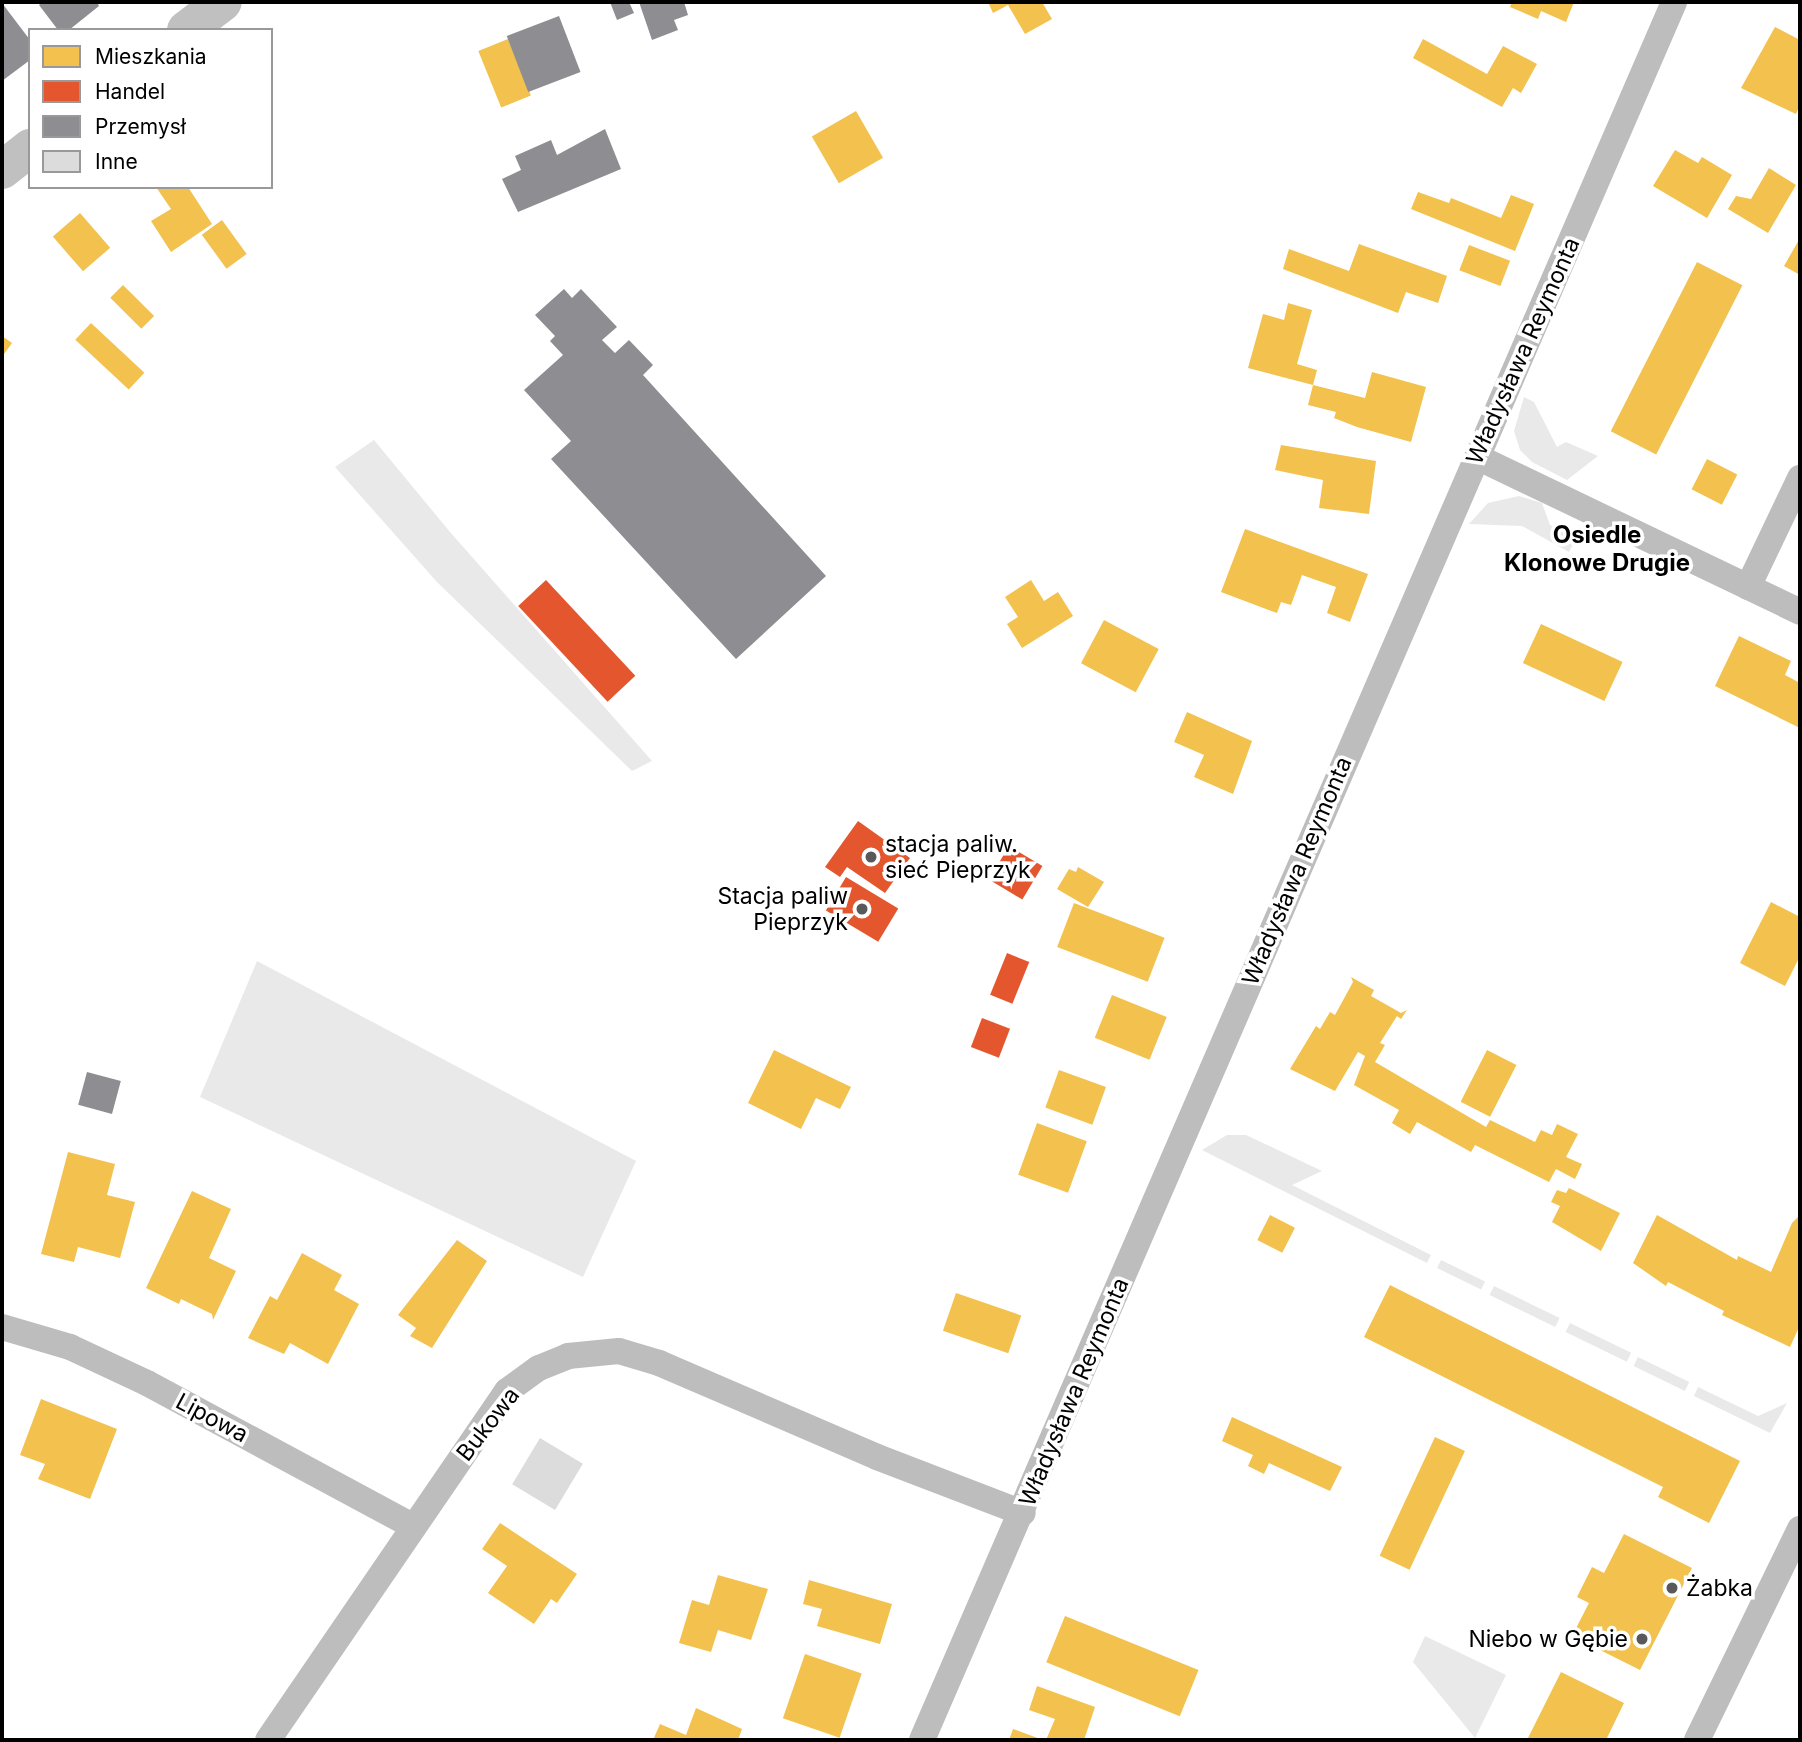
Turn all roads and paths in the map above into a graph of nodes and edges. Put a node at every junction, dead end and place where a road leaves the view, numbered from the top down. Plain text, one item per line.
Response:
1 (223, 2) edge
2 (1674, 2) edge
3 (189, 28) edge
4 (28, 150) edge
5 (2, 170) edge
6 (1477, 457) junction
7 (1800, 478) edge
8 (1748, 587) junction
9 (1800, 612) edge
10 (2, 1327) edge
11 (1023, 1513) junction
12 (414, 1527) junction
13 (1800, 1530) edge
14 (1794, 1557) edge
15 (268, 1740) edge
16 (922, 1740) edge
17 (1697, 1740) edge

1 - 3 main road
2 - 6 street, Władysława Reymonta
4 - 5 main road
6 - 8 street
6 - 11 street, Władysława Reymonta
7 - 8 street
8 - 9 street
10 - 12 street, Lipowa
11 - 12 street, Bukowa
11 - 16 street, Władysława Reymonta
12 - 15 street, Bukowa
13 - 14 street
14 - 17 street

